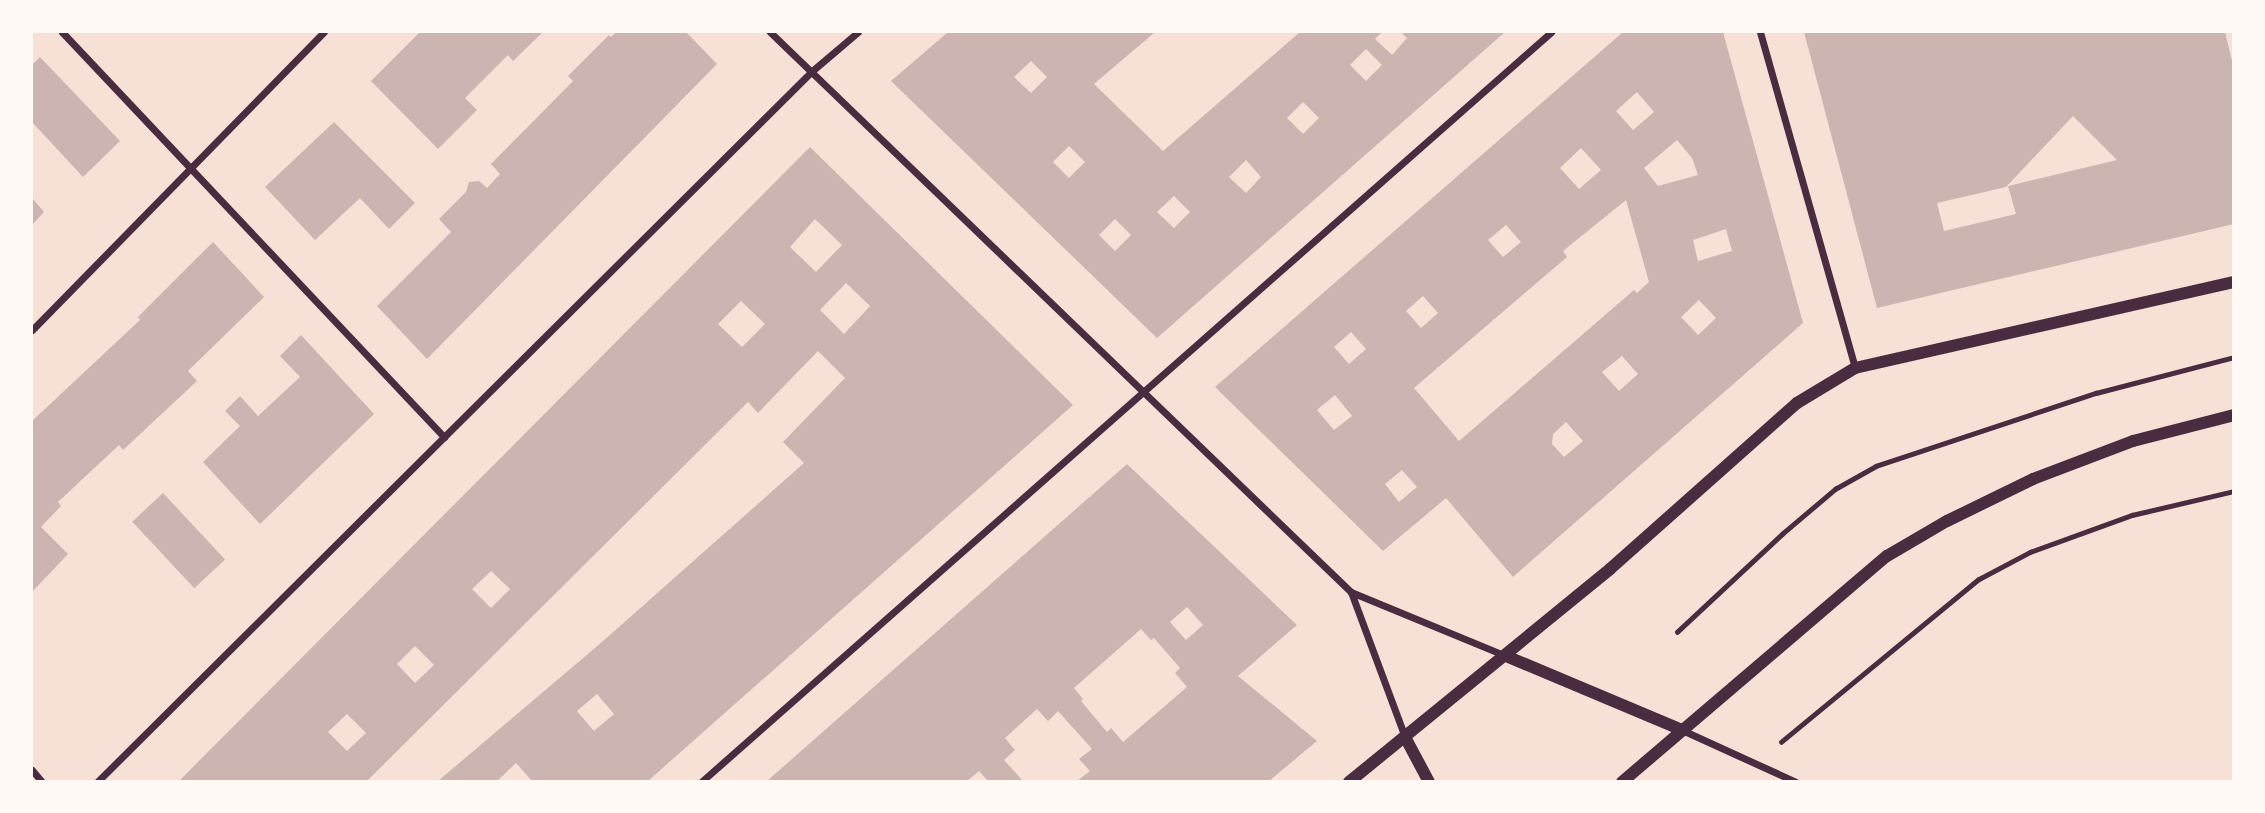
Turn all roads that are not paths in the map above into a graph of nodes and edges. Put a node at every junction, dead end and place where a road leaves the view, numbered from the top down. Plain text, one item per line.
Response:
1 (62, 32) edge
2 (324, 32) edge
3 (770, 32) edge
4 (858, 32) edge
5 (1551, 32) edge
6 (1760, 32) edge
7 (812, 71) junction
8 (190, 167) junction
9 (2234, 282) edge
10 (32, 330) edge
11 (1855, 368) junction
12 (1144, 394) junction
13 (2234, 415) edge
14 (444, 437) junction
15 (1351, 592) junction
16 (1506, 656) junction
17 (1682, 730) junction
18 (1405, 737) junction
19 (32, 770) edge
20 (41, 782) edge
21 (97, 782) edge
22 (701, 782) edge
23 (1349, 782) edge
24 (1429, 782) edge
25 (1622, 782) edge
26 (1796, 782) edge

1 - 8 street
2 - 8 street
3 - 7 street
4 - 7 street
5 - 12 street
6 - 11 street
7 - 12 street
7 - 14 street
8 - 10 street
8 - 14 street
9 - 11 street
11 - 16 street
12 - 15 street
12 - 22 street
13 - 17 street
14 - 21 street
15 - 16 street
15 - 18 street
16 - 17 street
16 - 18 street
17 - 25 street
17 - 26 street
18 - 23 street
18 - 24 street
19 - 20 street

